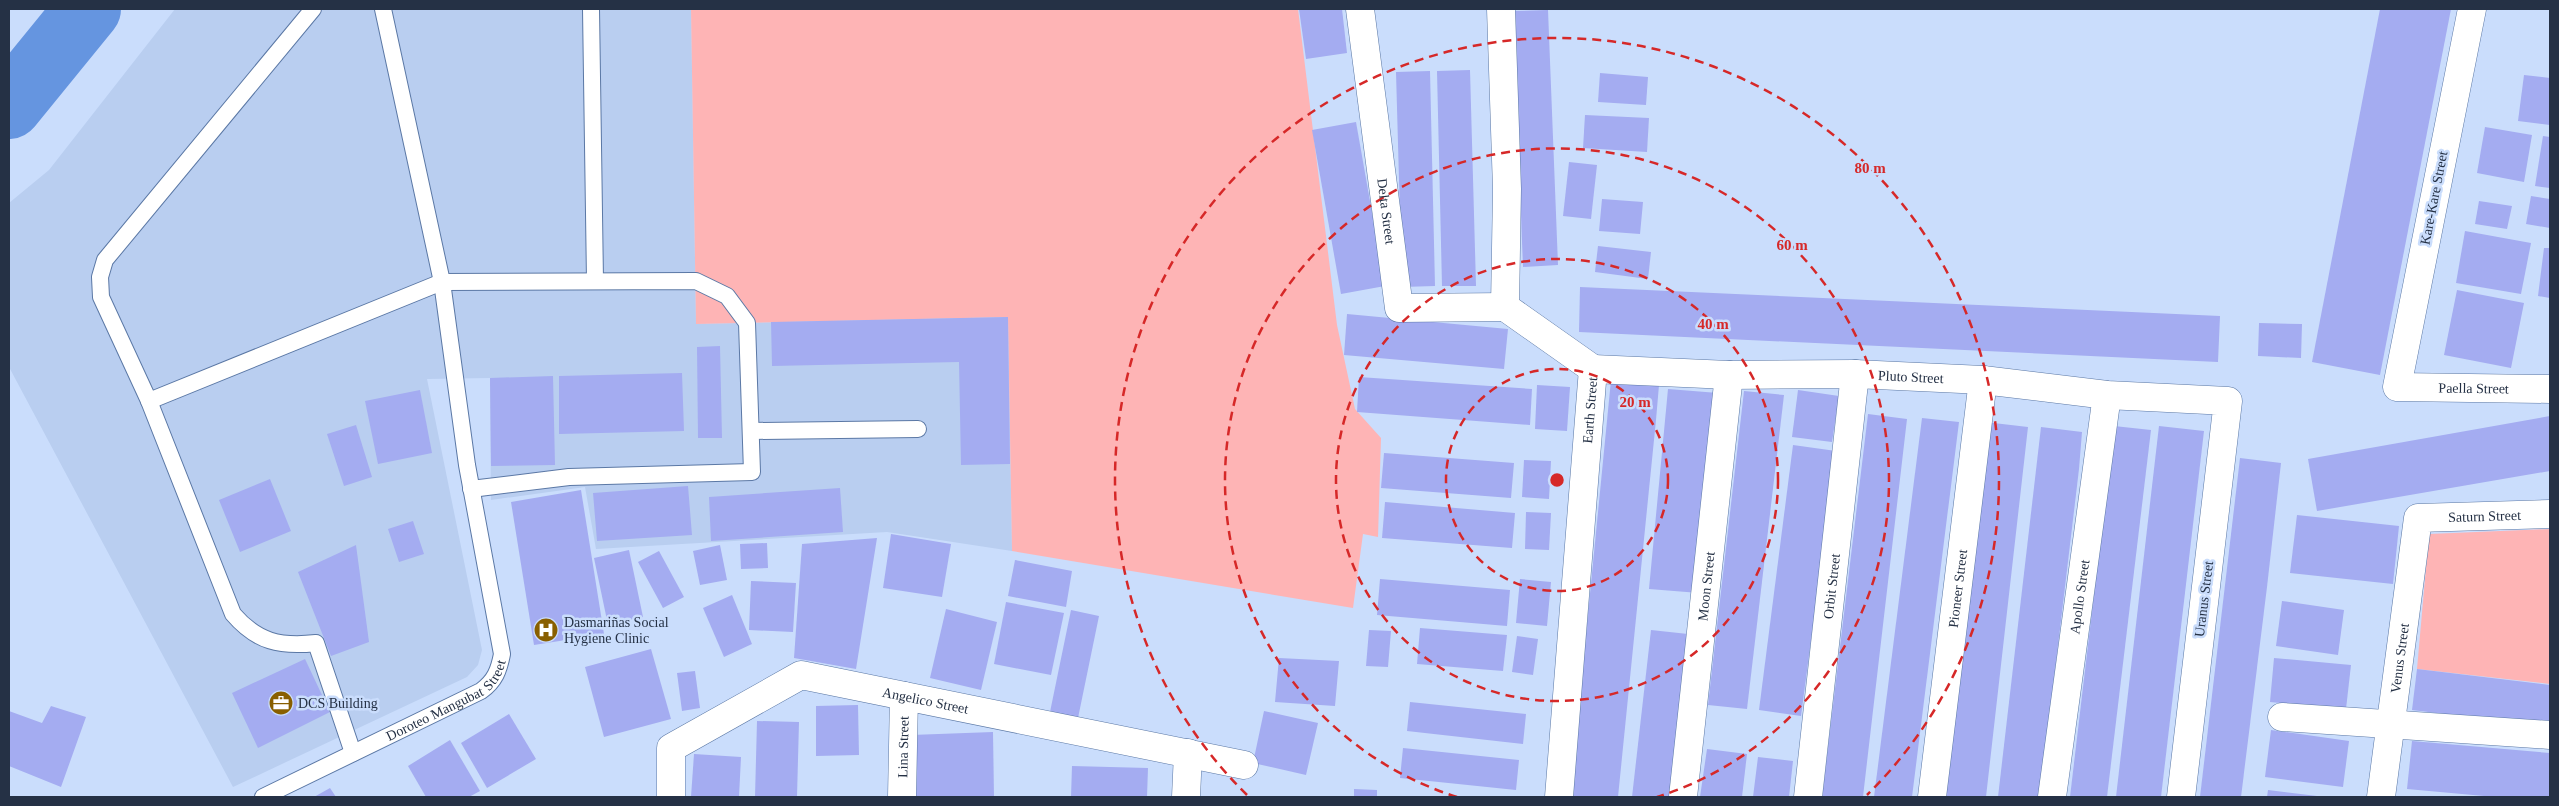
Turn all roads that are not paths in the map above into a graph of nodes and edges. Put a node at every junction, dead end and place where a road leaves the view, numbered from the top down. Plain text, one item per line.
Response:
1 (313, 9) edge
2 (383, 9) edge
3 (591, 9) edge
4 (1360, 9) edge
5 (1501, 9) edge
6 (2472, 9) edge
7 (594, 281) junction
8 (442, 282) junction
9 (1505, 307) junction
10 (1593, 370) junction
11 (1855, 374) junction
12 (1729, 375) junction
13 (1983, 380) junction
14 (2397, 387) joint
15 (2550, 389) edge
16 (2106, 395) junction
17 (149, 401) junction
18 (2228, 401) joint
19 (918, 429) dead end
20 (752, 431) junction
21 (471, 489) junction
22 (2550, 514) edge
23 (2418, 518) joint
24 (904, 696) junction
25 (2282, 717) dead end
26 (2391, 723) junction
27 (2550, 735) edge
28 (354, 753) junction
29 (1188, 753) junction
30 (1244, 765) dead end
31 (263, 797) edge
32 (671, 797) edge
33 (902, 797) edge
34 (1186, 797) edge
35 (1559, 797) edge
36 (1683, 797) edge
37 (1808, 797) edge
38 (1932, 797) edge
39 (2052, 797) edge
40 (2181, 797) edge
41 (2381, 797) edge

1 - 17 lane
2 - 8 lane, Doroteo Mangubat Street
3 - 7 lane
4 - 9 street, Delta Street
5 - 9 street
6 - 14 street, Kare-Kare Street
7 - 8 lane
7 - 20 lane
8 - 17 lane
8 - 21 lane, Doroteo Mangubat Street
9 - 10 street, Earth Street
10 - 12 street, Pluto Street
10 - 35 street, Earth Street
11 - 12 street, Pluto Street
11 - 13 street, Pluto Street
11 - 37 street, Orbit Street
12 - 36 street, Moon Street
13 - 16 street, Pluto Street
13 - 38 street, Pioneer Street
14 - 15 street, Paella Street
16 - 18 street, Pluto Street
16 - 39 street, Apollo Street
17 - 28 lane
18 - 40 street, Uranus Street
19 - 20 lane
20 - 21 lane
21 - 28 lane, Doroteo Mangubat Street
22 - 23 street, Saturn Street
23 - 26 street, Venus Street
24 - 29 street, Angelico Street
24 - 32 street, Angelico Street
24 - 33 street, Lina Street
25 - 26 street
26 - 27 street
26 - 41 street, Venus Street
28 - 31 lane, Doroteo Mangubat Street
29 - 30 street, Angelico Street
29 - 34 street

